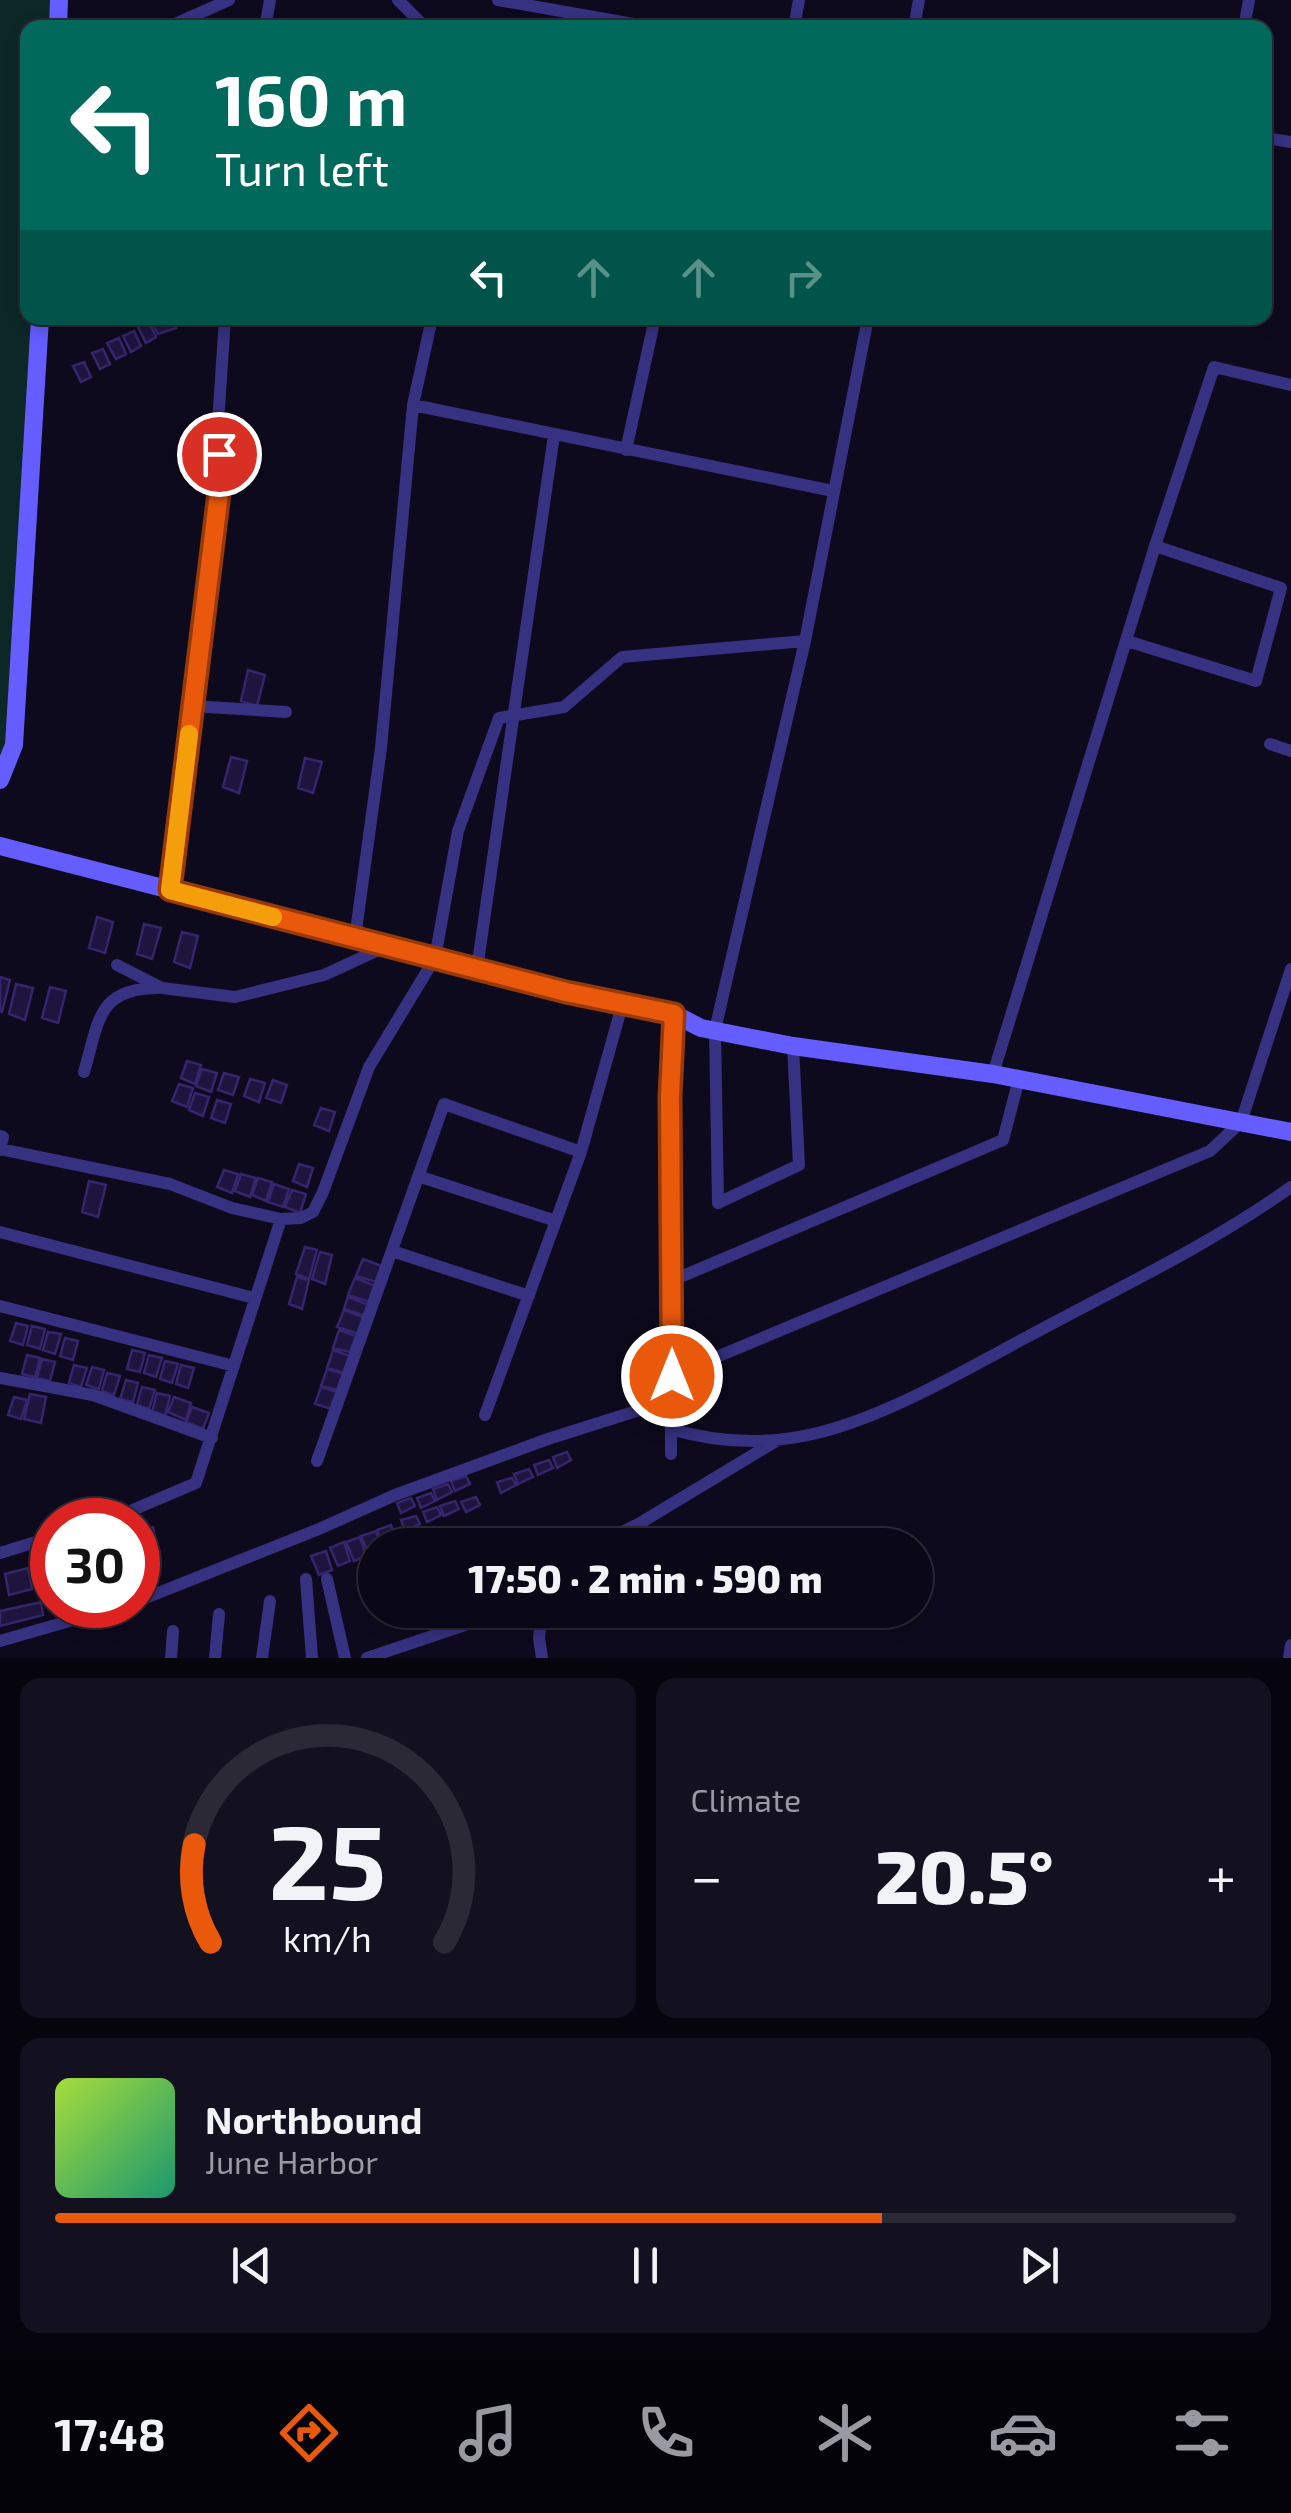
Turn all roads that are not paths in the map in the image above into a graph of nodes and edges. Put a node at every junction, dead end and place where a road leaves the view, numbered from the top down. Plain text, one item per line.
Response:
1 (230, 0) edge
2 (398, 0) edge
3 (498, 0) edge
4 (561, 5) edge
5 (184, 20) edge
6 (418, 20) edge
7 (623, 20) edge
8 (40, 325) edge
9 (225, 325) edge
10 (430, 325) edge
11 (653, 325) edge
12 (867, 325) edge
13 (1291, 385) edge
14 (412, 406) junction
15 (554, 435) junction
16 (626, 450) junction
17 (834, 491) junction
18 (1155, 546) junction
19 (1127, 641) junction
20 (806, 642) junction
21 (192, 706) junction
22 (286, 712) dead end
23 (516, 715) junction
24 (1270, 744) dead end
25 (1291, 750) edge
26 (0, 780) edge
27 (0, 846) edge
28 (170, 890) junction
29 (355, 938) junction
30 (386, 946) junction
31 (435, 958) junction
32 (117, 965) dead end
33 (477, 969) junction
34 (1291, 970) edge
35 (162, 988) junction
36 (624, 1002) junction
37 (674, 1014) junction
38 (715, 1030) junction
39 (793, 1046) junction
40 (84, 1072) dead end
41 (992, 1074) junction
42 (1019, 1079) junction
43 (1241, 1122) junction
44 (1291, 1132) edge
45 (0, 1136) edge
46 (0, 1150) edge
47 (581, 1152) junction
48 (418, 1176) junction
49 (1291, 1187) edge
50 (281, 1219) junction
51 (556, 1221) junction
52 (0, 1232) edge
53 (392, 1251) junction
54 (672, 1280) junction
55 (529, 1296) junction
56 (254, 1298) junction
57 (0, 1306) edge
58 (234, 1366) junction
59 (672, 1376) junction
60 (0, 1378) edge
61 (672, 1400) junction
62 (485, 1415) dead end
63 (671, 1429) junction
64 (212, 1438) junction
65 (780, 1439) junction
66 (671, 1454) dead end
67 (316, 1461) dead end
68 (160, 1498) edge
69 (630, 1528) edge
70 (30, 1544) edge
71 (0, 1553) edge
72 (328, 1579) dead end
73 (306, 1580) dead end
74 (160, 1591) edge
75 (270, 1600) dead end
76 (219, 1614) dead end
77 (43, 1628) edge
78 (456, 1628) edge
79 (539, 1628) edge
80 (173, 1631) dead end
81 (0, 1640) edge
82 (1291, 1648) edge
83 (171, 1658) edge
84 (215, 1658) edge
85 (262, 1658) edge
86 (312, 1658) edge
87 (344, 1658) edge
88 (367, 1658) edge
89 (542, 1658) edge
90 (1289, 1658) edge

1 - 5 street
2 - 6 street
3 - 4 street
4 - 7 street
8 - 26 street
9 - 21 street
10 - 14 street
11 - 16 street
12 - 17 street
13 - 18 street
14 - 15 street
14 - 29 street
15 - 16 street
15 - 23 street
16 - 17 street
17 - 20 street
18 - 19 street
18 - 19 street
19 - 41 street
20 - 23 street
20 - 38 street
21 - 22 street
21 - 28 street
23 - 31 street
23 - 33 street
24 - 25 street
27 - 28 street
28 - 29 street
29 - 30 street
30 - 31 street
30 - 35 street
31 - 33 street
31 - 50 street
32 - 35 street
33 - 36 street
34 - 43 street
35 - 40 street
36 - 37 street
36 - 47 street
37 - 38 street
37 - 54 street
38 - 39 street
38 - 39 street
39 - 41 street
41 - 42 street
42 - 43 street
42 - 54 street
43 - 44 street
43 - 59 street
45 - 46 street
46 - 50 street
47 - 48 street
47 - 51 street
48 - 51 street
48 - 53 street
49 - 65 street
50 - 56 street
51 - 55 street
52 - 56 street
53 - 55 street
53 - 67 street
54 - 59 street
55 - 62 street
56 - 58 street
57 - 58 street
58 - 64 street
59 - 61 street
60 - 64 street
61 - 63 street
61 - 74 street
63 - 65 street
63 - 66 street
64 - 68 street
65 - 69 street
70 - 71 street
72 - 87 street
73 - 86 street
75 - 85 street
76 - 84 street
77 - 81 street
78 - 88 street
79 - 89 street
80 - 83 street
82 - 90 street

